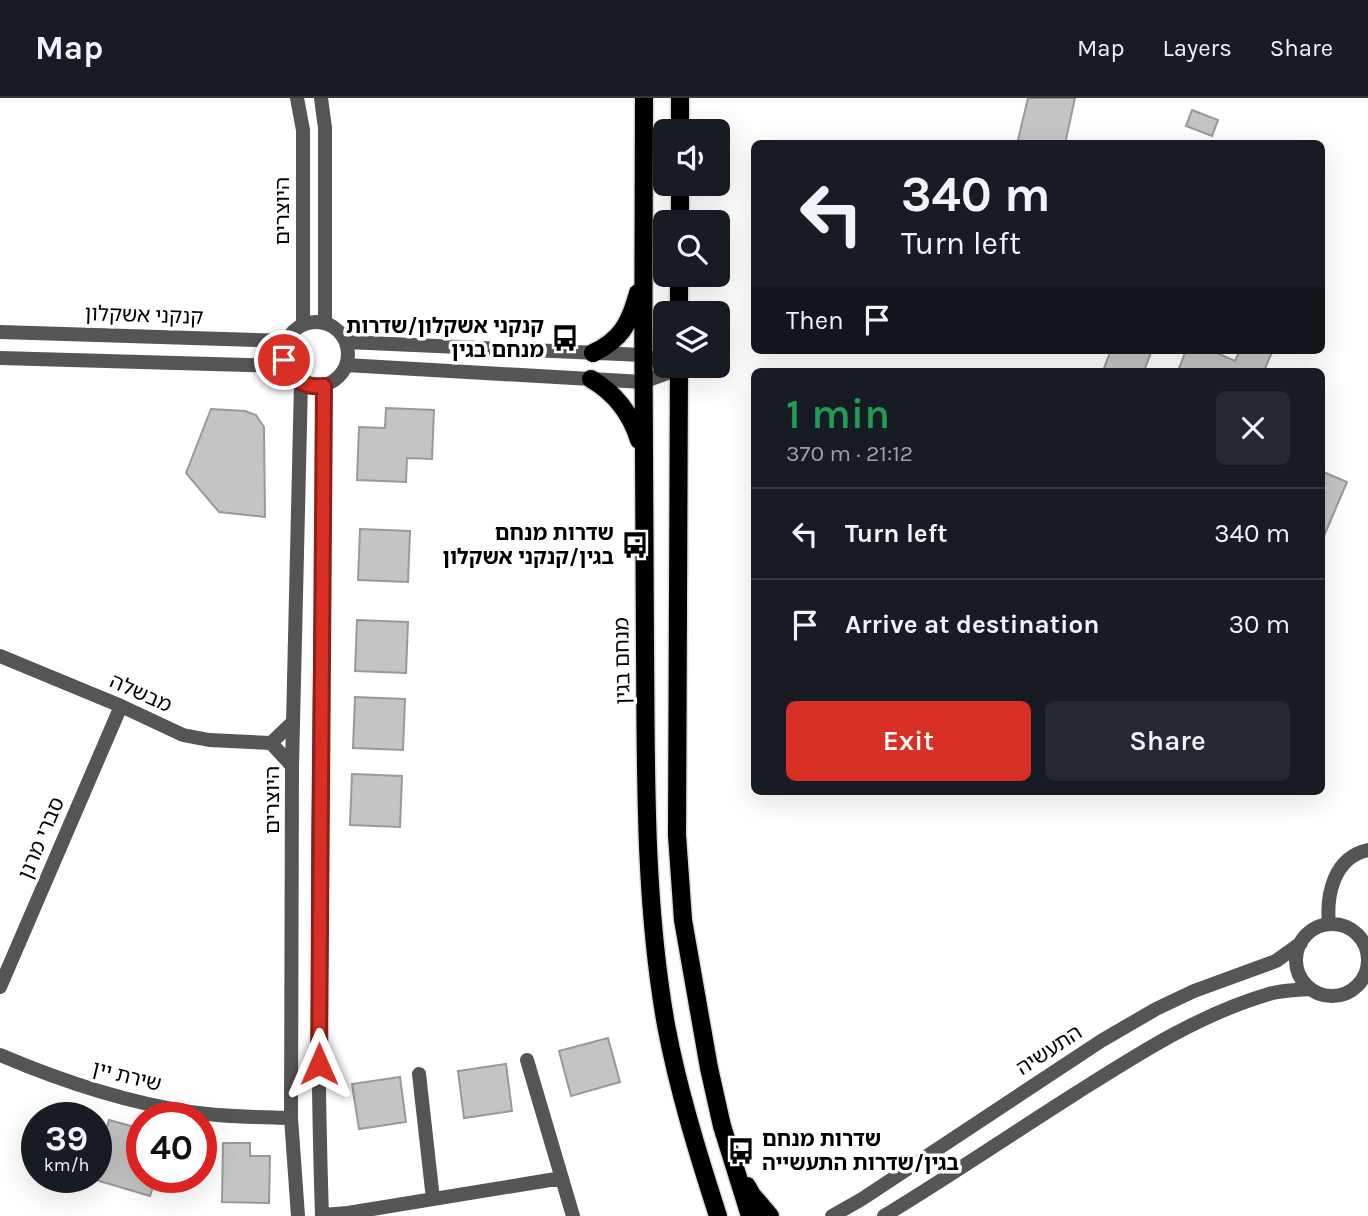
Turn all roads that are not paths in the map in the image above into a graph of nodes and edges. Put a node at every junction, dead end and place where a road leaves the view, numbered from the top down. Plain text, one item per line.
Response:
1 (297, 98) edge
2 (321, 98) edge
3 (644, 98) edge
4 (680, 98) edge
5 (680, 119) edge
6 (643, 266) junction
7 (325, 323) junction
8 (303, 325) junction
9 (0, 332) edge
10 (287, 341) junction
11 (345, 342) junction
12 (593, 353) junction
13 (643, 355) junction
14 (0, 358) edge
15 (653, 359) edge
16 (346, 365) junction
17 (286, 366) junction
18 (653, 377) edge
19 (674, 378) edge
20 (591, 379) junction
21 (643, 382) junction
22 (301, 383) junction
23 (324, 386) junction
24 (643, 452) junction
25 (0, 656) edge
26 (121, 706) junction
27 (293, 722) junction
28 (271, 743) junction
29 (292, 766) junction
30 (1368, 850) edge
31 (1329, 924) junction
32 (1363, 935) edge
33 (1301, 943) junction
34 (1368, 968) edge
35 (0, 987) edge
36 (1311, 989) junction
37 (0, 1055) edge
38 (527, 1060) dead end
39 (419, 1074) dead end
40 (291, 1118) junction
41 (730, 1154) junction
42 (562, 1178) junction
43 (706, 1178) junction
44 (427, 1200) junction
45 (298, 1216) edge
46 (322, 1216) edge
47 (425, 1216) edge
48 (573, 1216) edge
49 (707, 1216) edge
50 (718, 1216) edge
51 (750, 1216) edge
52 (770, 1216) edge
53 (832, 1216) edge
54 (884, 1216) edge

1 - 8 street, היוצרים
2 - 7 street, היוצרים
3 - 6 main road, מנחם בגין
4 - 5 main road
6 - 12 main road
6 - 13 main road, מנחם בגין
7 - 8 street
7 - 11 street
8 - 10 street
9 - 10 street, קנקני אשקלון
10 - 17 street
11 - 12 street
11 - 16 street
12 - 13 street
13 - 15 street
13 - 21 main road, מנחם בגין
14 - 17 street
16 - 20 street
16 - 23 street
17 - 22 street
18 - 21 street
19 - 41 main road
20 - 21 street
20 - 24 main road
21 - 24 main road, מנחם בגין
22 - 23 street
22 - 27 street, היוצרים
23 - 46 street
24 - 43 main road, מנחם בגין
25 - 26 street, מבשלה
26 - 28 street, מבשלה
26 - 35 street, סברי מרנן
27 - 28 street
27 - 29 street, היוצרים
28 - 29 street
29 - 40 street, היוצרים
30 - 31 street
31 - 32 street
31 - 33 street
32 - 34 street
33 - 36 street
33 - 53 street, התעשיה
34 - 36 street
36 - 54 street
37 - 40 street, שירת יין
38 - 42 street
39 - 44 street
40 - 45 street, היוצרים
41 - 51 main road
41 - 52 main road
42 - 44 street
42 - 48 street
43 - 49 main road
43 - 50 main road, מנחם בגין
44 - 46 street
44 - 47 street

